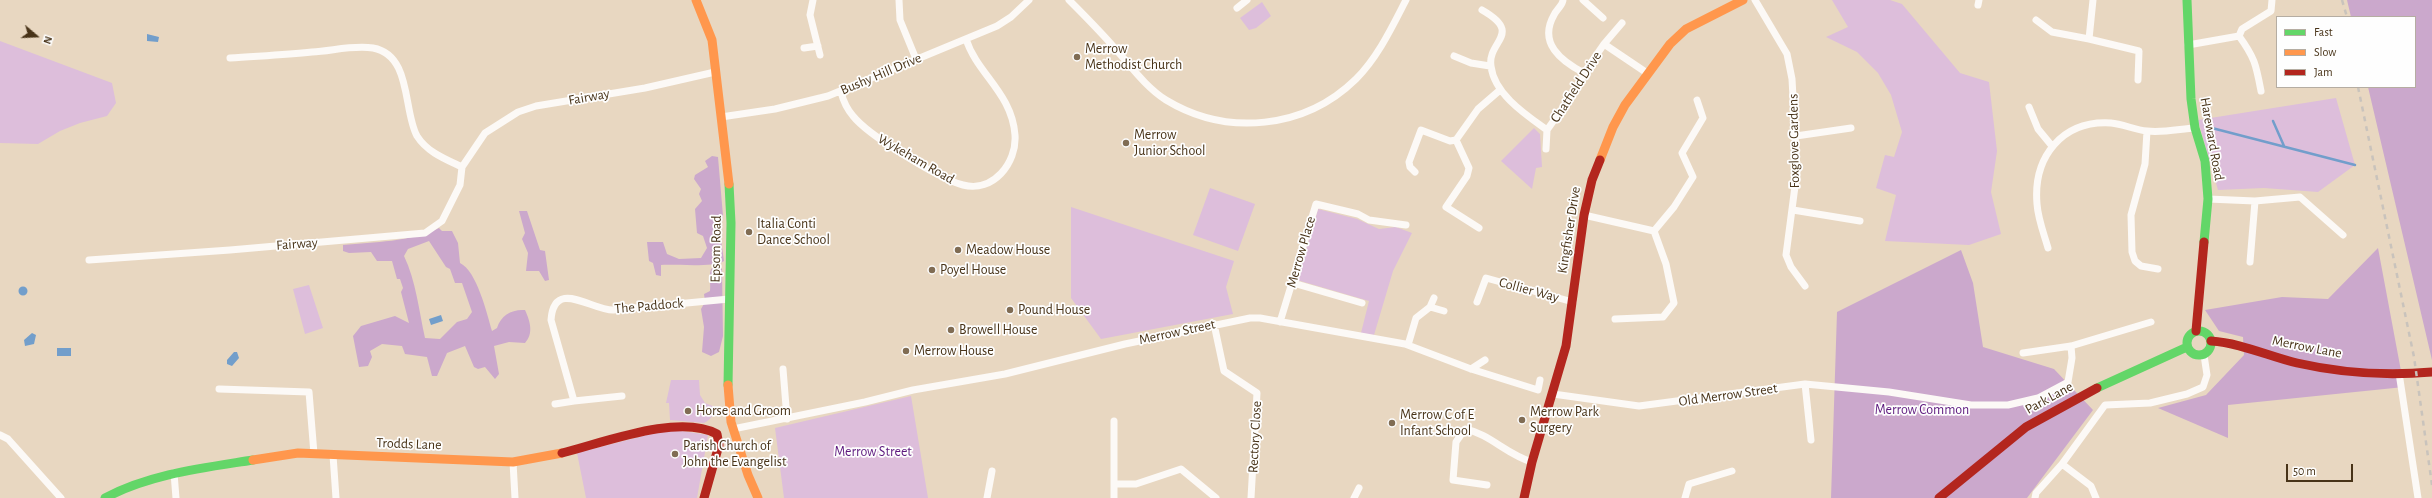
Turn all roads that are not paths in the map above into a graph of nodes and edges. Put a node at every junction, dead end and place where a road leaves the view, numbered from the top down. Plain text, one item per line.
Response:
1 (696, 0) edge
2 (812, 0) edge
3 (899, 0) edge
4 (1029, 0) edge
5 (1069, 0) edge
6 (1245, 0) edge
7 (1406, 0) edge
8 (1565, 0) edge
9 (1584, 0) edge
10 (1743, 0) edge
11 (1754, 0) edge
12 (2093, 0) edge
13 (2187, 0) edge
14 (2272, 0) edge
15 (1237, 8) dead end
16 (1482, 10) dead end
17 (1603, 18) dead end
18 (2036, 20) dead end
19 (1622, 23) dead end
20 (2239, 36) junction
21 (966, 38) junction
22 (2088, 39) junction
23 (1604, 44) junction
24 (2188, 45) junction
25 (818, 46) junction
26 (804, 48) dead end
27 (820, 55) dead end
28 (1454, 56) dead end
29 (230, 58) dead end
30 (916, 59) junction
31 (1490, 66) junction
32 (715, 72) junction
33 (1584, 72) junction
34 (1647, 74) junction
35 (2138, 80) dead end
36 (1500, 90) junction
37 (2261, 91) dead end
38 (841, 92) junction
39 (1697, 100) dead end
40 (2029, 107) dead end
41 (720, 117) junction
42 (1852, 128) dead end
43 (2195, 128) junction
44 (1548, 130) junction
45 (2147, 131) junction
46 (1796, 136) junction
47 (1456, 140) junction
48 (2052, 146) junction
49 (1546, 149) dead end
50 (462, 167) junction
51 (1415, 172) dead end
52 (2208, 199) junction
53 (2255, 201) junction
54 (1793, 210) junction
55 (1584, 214) junction
56 (1860, 221) dead end
57 (1406, 225) dead end
58 (1479, 228) dead end
59 (1654, 230) junction
60 (2343, 235) dead end
61 (2048, 248) dead end
62 (89, 260) dead end
63 (2250, 262) dead end
64 (2158, 269) dead end
65 (1293, 283) junction
66 (1805, 286) dead end
67 (1434, 298) dead end
68 (729, 299) junction
69 (1362, 302) dead end
70 (1477, 302) dead end
71 (1573, 302) junction
72 (1430, 307) junction
73 (1444, 311) dead end
74 (1615, 319) dead end
75 (1280, 322) junction
76 (2151, 322) dead end
77 (1214, 324) junction
78 (2196, 331) junction
79 (2211, 341) junction
80 (1408, 345) junction
81 (2072, 346) junction
82 (2187, 347) junction
83 (2023, 352) dead end
84 (2204, 355) junction
85 (1486, 360) dead end
86 (783, 369) dead end
87 (1471, 369) junction
88 (2432, 372) edge
89 (2399, 373) junction
90 (1540, 380) dead end
91 (1805, 384) junction
92 (219, 389) dead end
93 (1553, 394) junction
94 (622, 396) dead end
95 (574, 401) junction
96 (555, 404) dead end
97 (787, 419) junction
98 (1114, 420) dead end
99 (733, 428) junction
100 (0, 434) edge
101 (1811, 440) dead end
102 (314, 454) junction
103 (332, 455) junction
104 (514, 462) junction
105 (1532, 462) junction
106 (2062, 464) junction
107 (992, 471) dead end
108 (1732, 471) dead end
109 (174, 474) junction
110 (1114, 484) junction
111 (1487, 485) dead end
112 (1359, 488) dead end
113 (988, 497) edge
114 (61, 498) edge
115 (105, 498) edge
116 (176, 498) edge
117 (336, 498) edge
118 (515, 498) edge
119 (704, 498) edge
120 (758, 498) edge
121 (1114, 498) edge
122 (1216, 498) edge
123 (1251, 498) edge
124 (1354, 498) edge
125 (1524, 498) edge
126 (1685, 498) edge
127 (1939, 498) edge
128 (2035, 498) edge
129 (2096, 498) edge
130 (2418, 498) edge

1 - 32 street, Epsom Road
2 - 25 street
3 - 30 street
4 - 21 street, Bushy Hill Drive
5 - 7 street
6 - 15 street
8 - 33 street
9 - 17 street
10 - 34 street, Kingfisher Drive
11 - 46 street, Foxglove Gardens
12 - 22 street
13 - 24 street, Hareward Road
14 - 20 street
16 - 31 street
18 - 22 street
19 - 23 street, Chatfield Drive
20 - 24 street
20 - 37 street
21 - 30 street, Bushy Hill Drive
21 - 38 street, Wykeham Road
22 - 35 street
23 - 33 street, Chatfield Drive
23 - 34 street, Chatfield Drive
24 - 43 street, Hareward Road
25 - 26 street
25 - 27 street
28 - 31 street
29 - 50 street
30 - 38 street, Bushy Hill Drive
31 - 36 street
32 - 41 street, Epsom Road
32 - 50 street, Fairway
33 - 44 street, Chatfield Drive
34 - 55 street, Kingfisher Drive
36 - 44 street
36 - 47 street
38 - 41 street, Bushy Hill Drive
39 - 59 street
40 - 48 street
41 - 68 street, Epsom Road
42 - 46 street
43 - 45 street
43 - 52 street, Hareward Road
44 - 49 street
45 - 48 street
45 - 64 street
46 - 54 street, Foxglove Gardens
47 - 51 street
47 - 58 street
48 - 61 street
50 - 62 street, Fairway
52 - 53 street
52 - 78 street, Hareward Road
53 - 60 street
53 - 63 street
54 - 56 street
54 - 66 street, Foxglove Gardens
55 - 59 street
55 - 71 street, Kingfisher Drive
57 - 65 street, Merrow Place
59 - 74 street
65 - 69 street
65 - 75 street, Merrow Place
67 - 72 street
68 - 95 street, The Paddock
68 - 99 street, Epsom Road
70 - 71 street, Collier Way
71 - 93 street, Kingfisher Drive
72 - 73 street
72 - 80 street
75 - 77 street, Merrow Street
75 - 80 street, Merrow Street
76 - 81 street
77 - 97 street, Merrow Street
77 - 123 street, Rectory Close
78 - 79 street
78 - 82 street
79 - 84 street
79 - 89 street, Merrow Lane
80 - 87 street, Merrow Street
81 - 83 street
81 - 91 street, Old Merrow Street
82 - 84 street
82 - 127 street, Park Lane
84 - 106 street
85 - 87 street
86 - 97 street
87 - 90 street, Merrow Street
88 - 89 street, Merrow Lane
89 - 130 street
91 - 93 street, Old Merrow Street
91 - 101 street
92 - 102 street
93 - 105 street, Kingfisher Drive
94 - 95 street
95 - 96 street
97 - 99 street, Merrow Street
98 - 110 street
99 - 120 street, Epsom Road
100 - 114 street
102 - 103 street, Trodds Lane
102 - 109 street, Trodds Lane
103 - 104 street, Trodds Lane
103 - 117 street
104 - 118 street
104 - 119 street, Trodds Lane
105 - 111 street
105 - 125 street, Kingfisher Drive
106 - 128 street
106 - 129 street
107 - 113 street
108 - 126 street
109 - 115 street, Trodds Lane
109 - 116 street
110 - 121 street
110 - 122 street
112 - 124 street

